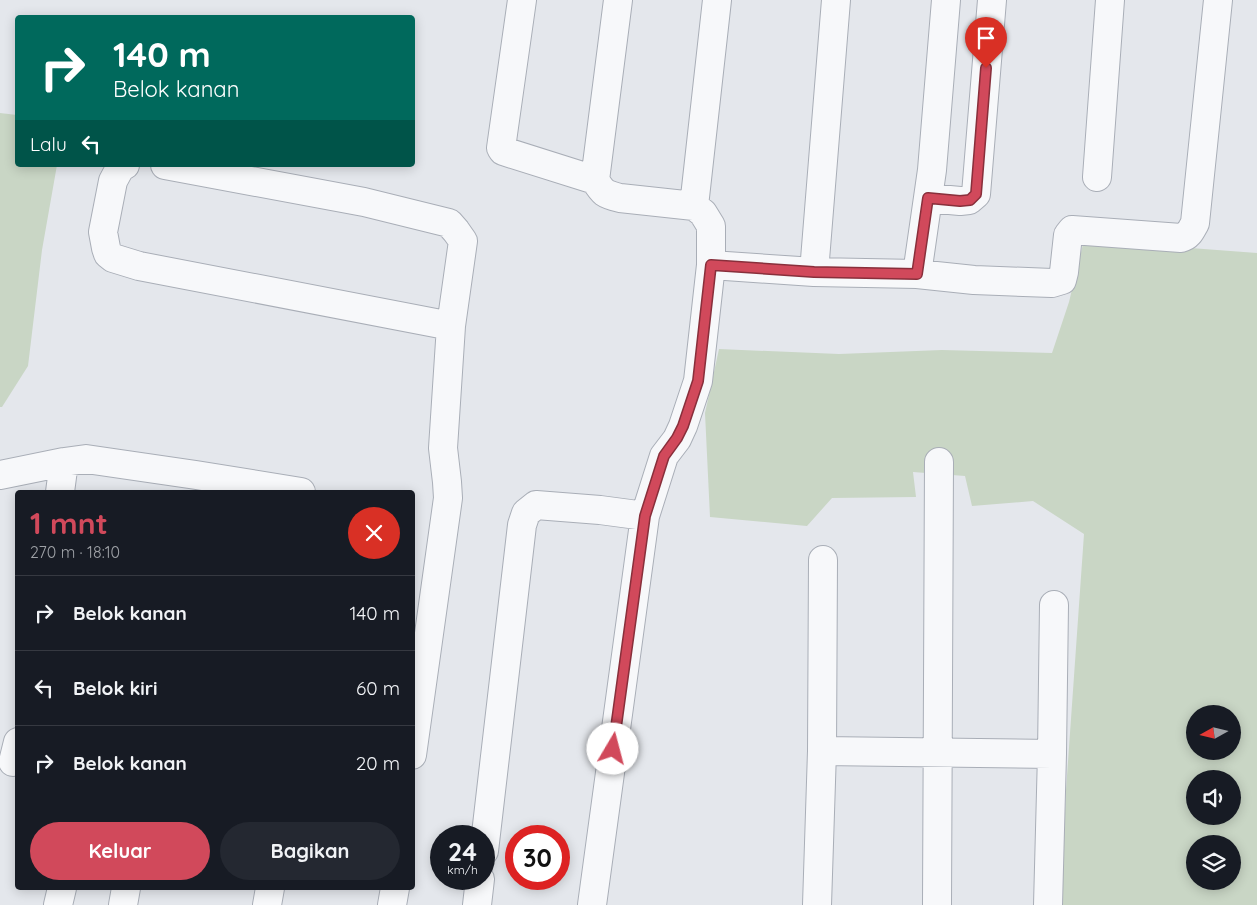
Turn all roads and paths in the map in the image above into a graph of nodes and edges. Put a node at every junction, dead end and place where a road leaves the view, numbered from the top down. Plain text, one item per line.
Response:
1 (522, 0) edge
2 (618, 0) edge
3 (718, 0) edge
4 (836, 0) edge
5 (946, 0) edge
6 (992, 0) edge
7 (1110, 0) edge
8 (1218, 0) edge
9 (122, 167) edge
10 (176, 167) edge
11 (1097, 177) dead end
12 (595, 180) junction
13 (928, 198) junction
14 (694, 206) junction
15 (711, 265) junction
16 (814, 272) junction
17 (917, 274) junction
18 (451, 326) junction
19 (64, 462) junction
20 (939, 462) dead end
21 (0, 475) edge
22 (195, 484) edge
23 (60, 490) edge
24 (274, 490) edge
25 (645, 516) junction
26 (823, 560) dead end
27 (1054, 604) dead end
28 (415, 734) edge
29 (822, 751) junction
30 (937, 752) junction
31 (1052, 754) junction
32 (487, 825) edge
33 (62, 890) edge
34 (126, 890) edge
35 (270, 890) edge
36 (395, 890) edge
37 (479, 890) edge
38 (58, 905) edge
39 (123, 905) edge
40 (267, 905) edge
41 (392, 905) edge
42 (477, 905) edge
43 (592, 905) edge
44 (817, 905) edge
45 (937, 905) edge
46 (1048, 905) edge

1 - 12 street
2 - 12 street
3 - 14 street
4 - 16 street
5 - 13 street
6 - 13 street
7 - 11 street
8 - 17 street
9 - 18 street
10 - 18 street
12 - 14 street
13 - 17 street
14 - 15 street
15 - 16 street
15 - 25 street
16 - 17 street
18 - 28 street
19 - 21 street
19 - 22 street
19 - 23 street
20 - 30 street
22 - 24 street
25 - 32 street
25 - 43 street
26 - 29 street
27 - 31 street
29 - 30 street
29 - 44 street
30 - 31 street
30 - 45 street
31 - 46 street
33 - 38 street
34 - 39 street
35 - 40 street
36 - 41 street
37 - 42 street

